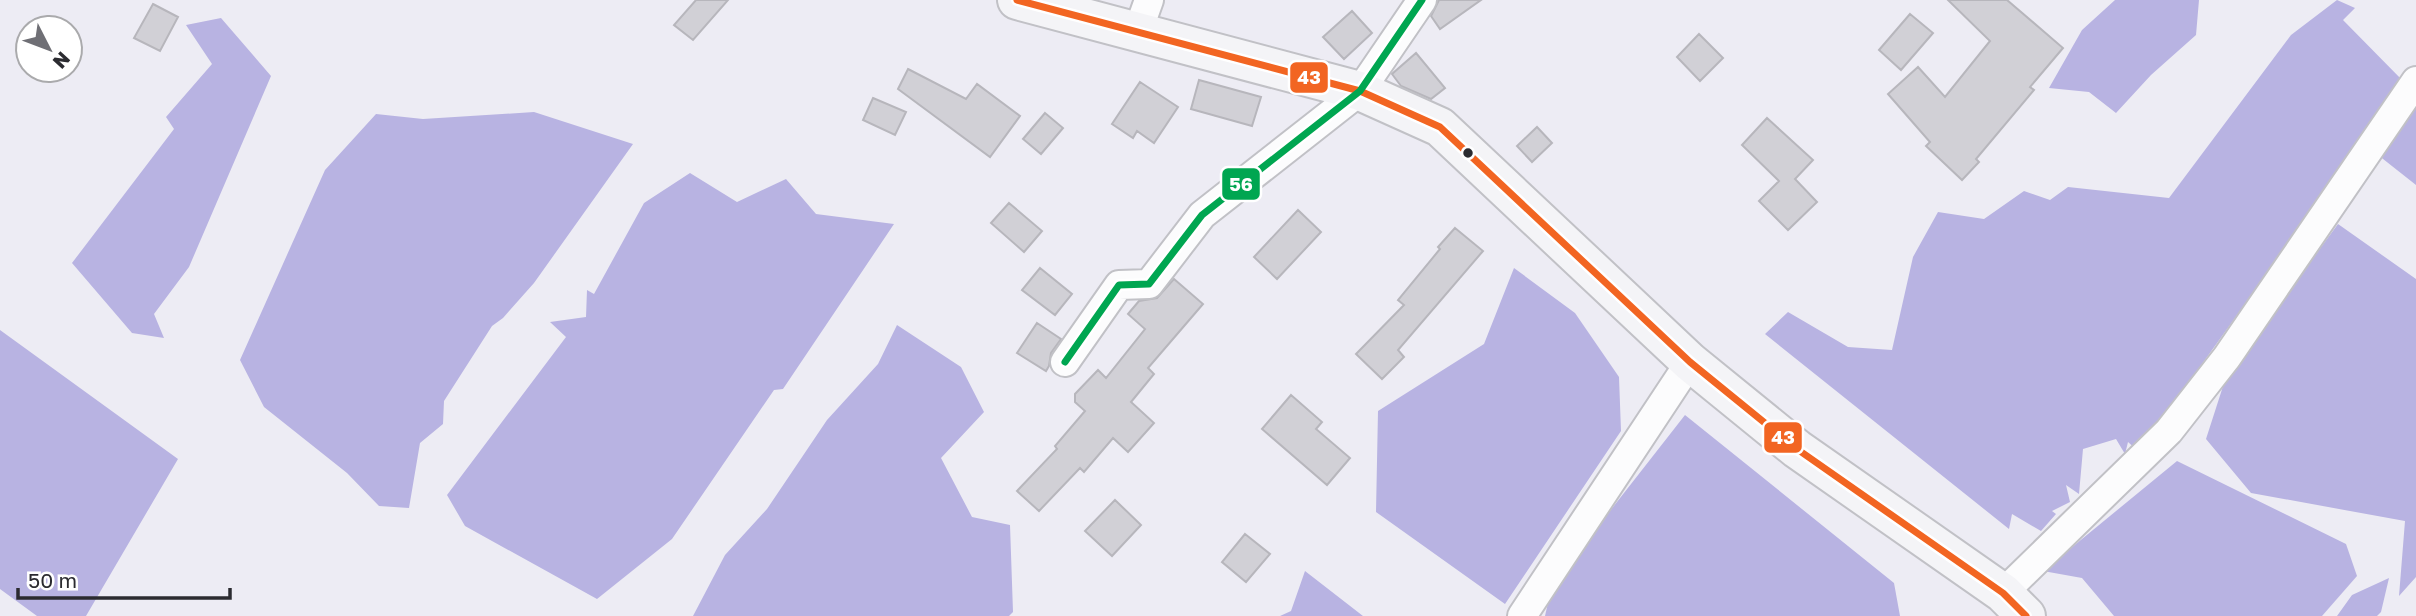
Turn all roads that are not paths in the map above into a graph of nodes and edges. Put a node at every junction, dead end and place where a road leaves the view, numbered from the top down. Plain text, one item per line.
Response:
1 (1017, 0) edge
2 (1422, 0) edge
3 (1144, 16) edge
4 (2416, 81) edge
5 (1360, 91) junction
6 (1065, 362) dead end
7 (1690, 362) junction
8 (2014, 604) edge
9 (1521, 616) edge

1 - 3 main road
2 - 5 street
3 - 5 main road
4 - 8 street
5 - 6 street
5 - 7 main road
7 - 8 main road
7 - 9 street

